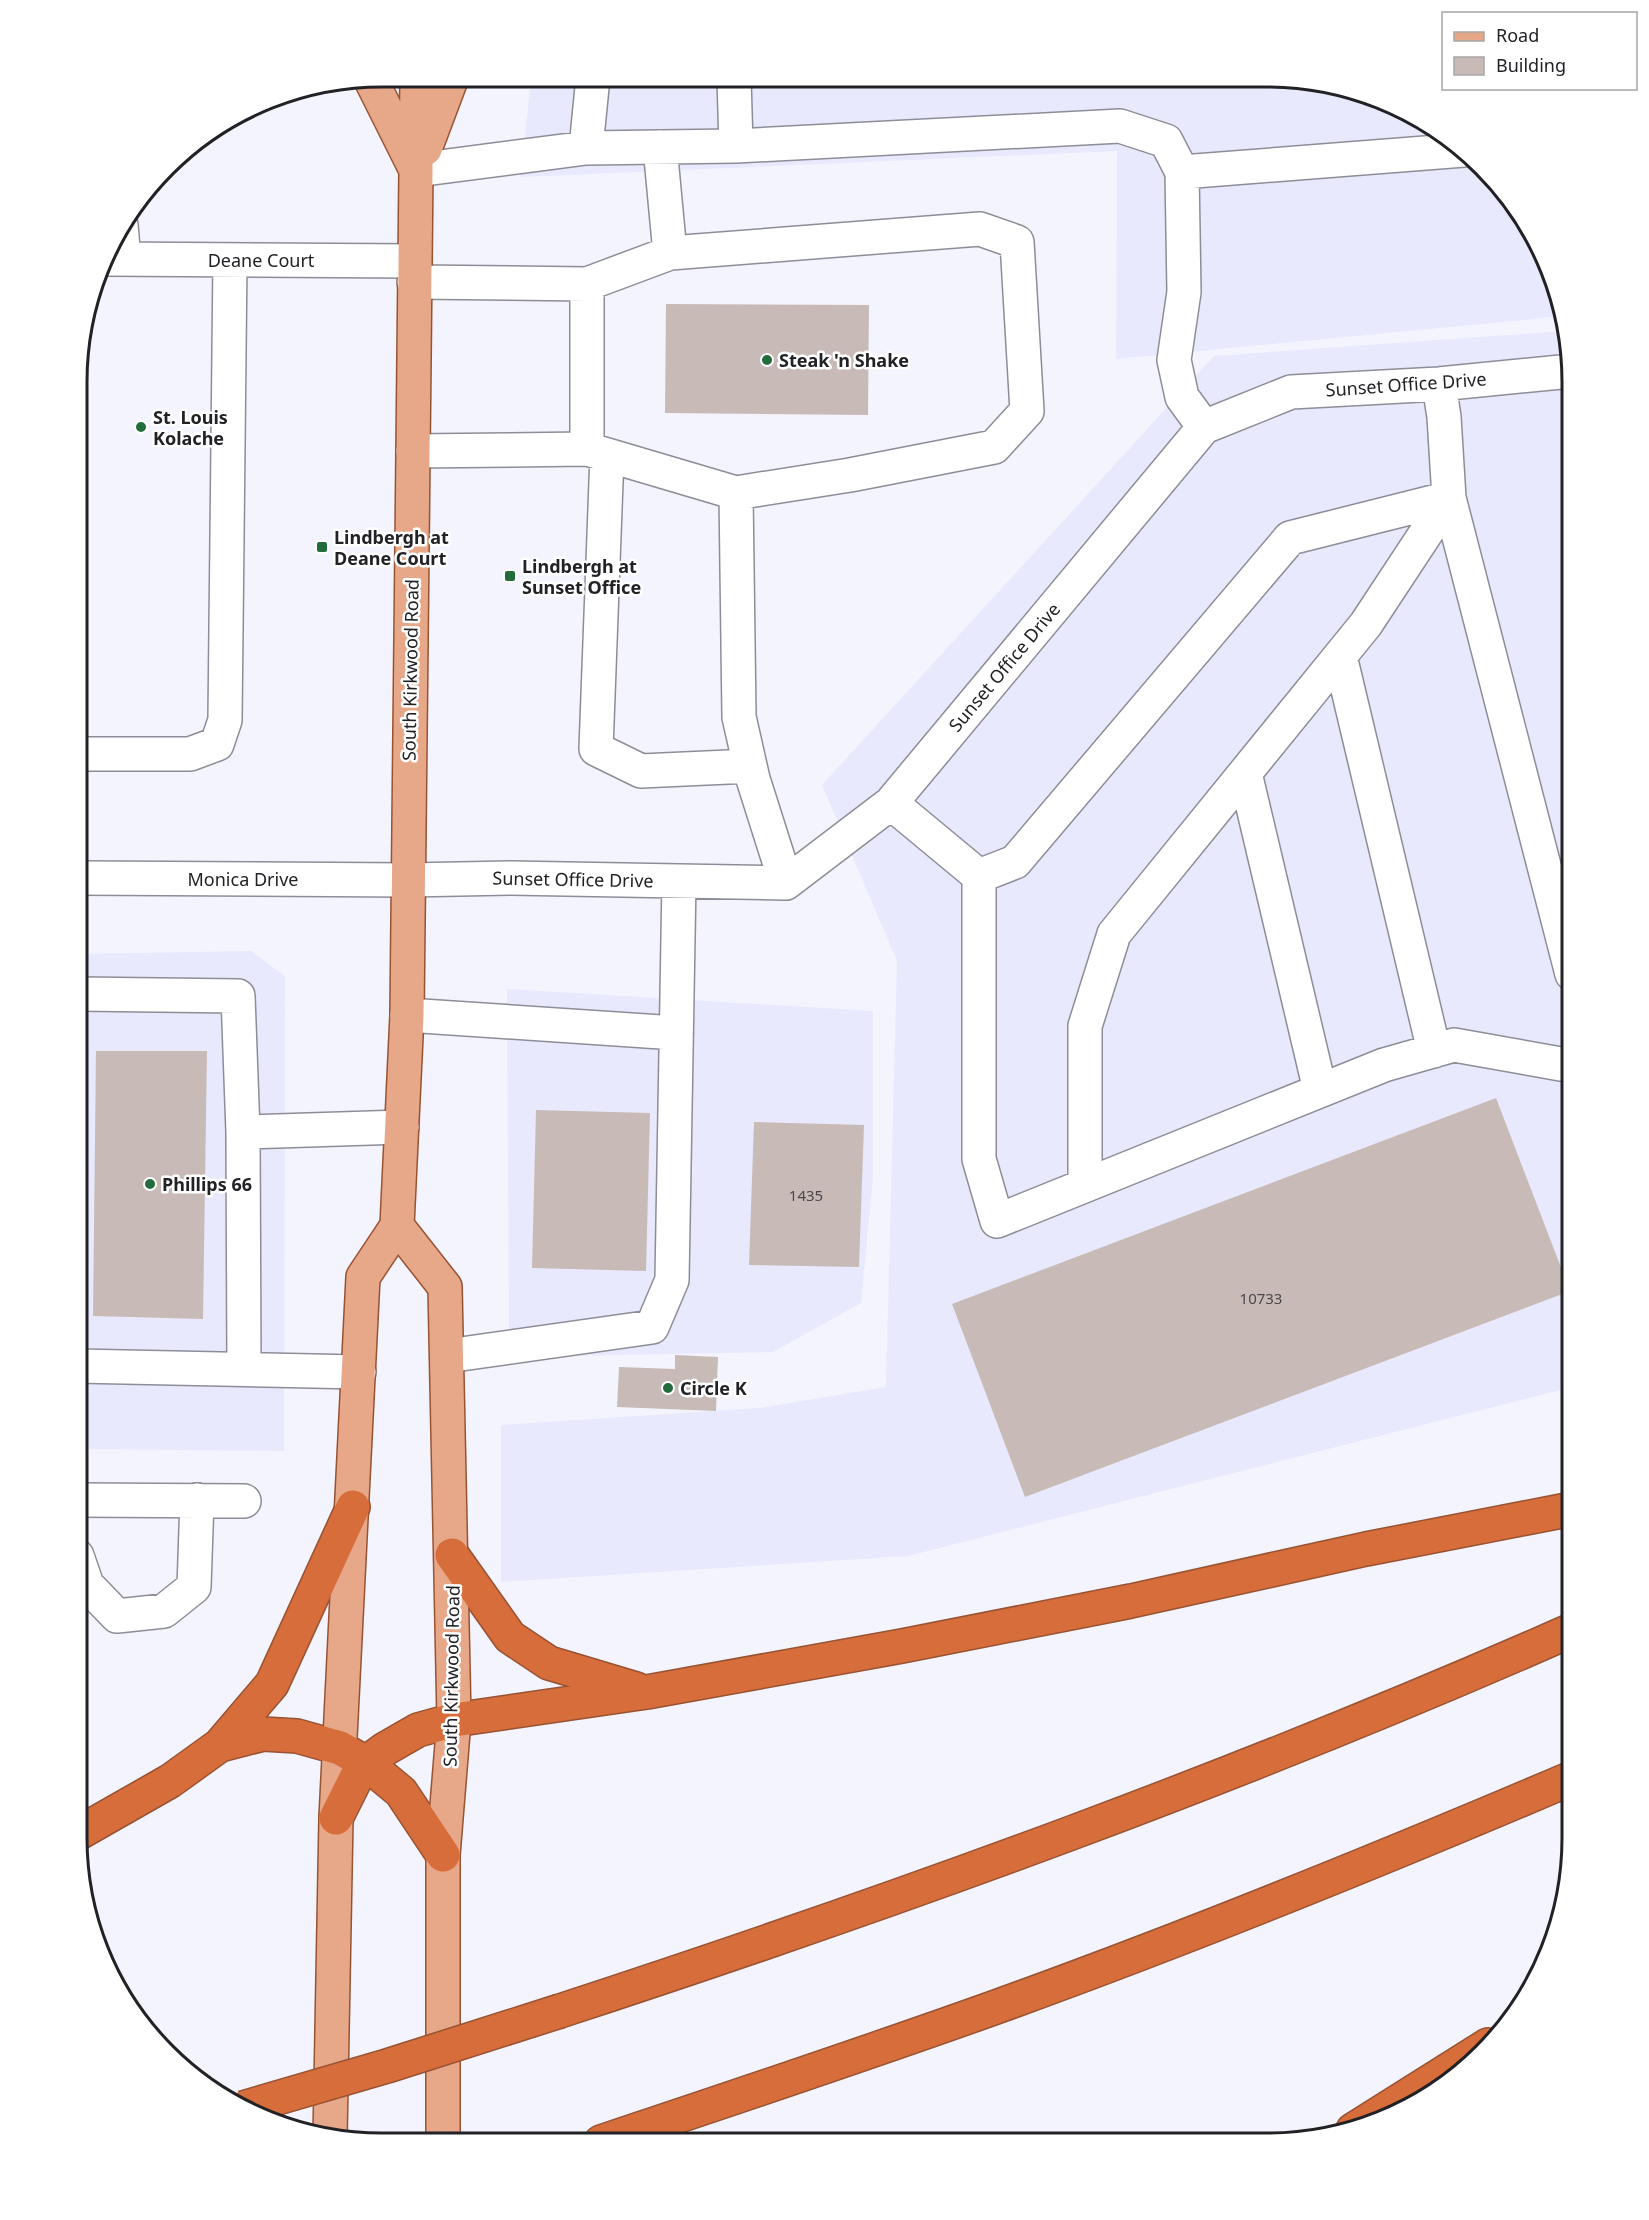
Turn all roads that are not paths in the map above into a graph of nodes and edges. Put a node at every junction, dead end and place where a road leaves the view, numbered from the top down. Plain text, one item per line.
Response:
1 (375, 87) edge
2 (417, 87) edge
3 (448, 87) edge
4 (592, 87) edge
5 (734, 87) edge
6 (736, 146) junction
7 (660, 147) junction
8 (586, 148) junction
9 (1451, 151) edge
10 (417, 170) junction
11 (1182, 172) junction
12 (670, 253) junction
13 (116, 259) edge
14 (230, 260) junction
15 (414, 272) junction
16 (587, 284) junction
17 (1561, 371) edge
18 (1439, 384) junction
19 (1204, 427) junction
20 (412, 451) junction
21 (597, 452) junction
22 (736, 493) junction
23 (1449, 498) junction
24 (1340, 656) junction
25 (87, 754) edge
26 (750, 766) junction
27 (1245, 773) junction
28 (891, 803) junction
29 (979, 876) junction
30 (87, 878) edge
31 (408, 880) junction
32 (679, 881) junction
33 (786, 883) junction
34 (1562, 935) edge
35 (87, 994) edge
36 (407, 1015) junction
37 (676, 1033) junction
38 (1434, 1050) junction
39 (1562, 1064) edge
40 (1320, 1090) junction
41 (402, 1127) junction
42 (243, 1132) junction
43 (1086, 1185) junction
44 (397, 1226) junction
45 (447, 1356) junction
46 (87, 1366) edge
47 (244, 1368) junction
48 (359, 1372) junction
49 (87, 1500) edge
50 (198, 1500) junction
51 (244, 1501) dead end
52 (353, 1508) junction
53 (1562, 1511) edge
54 (452, 1555) junction
55 (87, 1585) edge
56 (1562, 1634) edge
57 (647, 1692) junction
58 (454, 1720) junction
59 (220, 1745) junction
60 (353, 1755) junction
61 (1562, 1782) edge
62 (87, 1828) edge
63 (442, 1855) junction
64 (1454, 2066) edge
65 (255, 2104) edge
66 (1393, 2105) edge
67 (330, 2128) edge
68 (443, 2133) edge
69 (628, 2133) edge

1 - 10 main road
2 - 10 main road, South Kirkwood Road
3 - 10 main road
4 - 8 street
5 - 6 street
6 - 7 street
6 - 11 street
7 - 8 street
7 - 12 street
8 - 10 street
9 - 11 street
10 - 15 main road, South Kirkwood Road
11 - 19 street
12 - 16 street
12 - 22 street
13 - 14 street, Deane Court
14 - 15 street, Deane Court
14 - 25 street
15 - 16 street, Deane Court
15 - 20 main road, South Kirkwood Road
16 - 21 street
17 - 18 street, Sunset Office Drive
18 - 19 street, Sunset Office Drive
18 - 23 street
19 - 28 street, Sunset Office Drive
20 - 21 street
20 - 31 main road, South Kirkwood Road
21 - 22 street
21 - 26 street
22 - 26 street
23 - 24 street
23 - 29 street
23 - 34 street
24 - 27 street
24 - 38 street
26 - 33 street
27 - 40 street
27 - 43 street
28 - 29 street
28 - 33 street, Sunset Office Drive
29 - 43 street
30 - 31 street, Monica Drive
31 - 32 street, Sunset Office Drive
31 - 36 main road, South Kirkwood Road
32 - 33 street, Sunset Office Drive
32 - 37 street
35 - 42 street
36 - 37 street
36 - 41 main road, South Kirkwood Road
37 - 45 street
38 - 39 street
38 - 40 street
40 - 43 street
41 - 42 street
41 - 44 main road, South Kirkwood Road
42 - 47 street
44 - 45 main road, South Kirkwood Road
44 - 48 main road
45 - 54 main road, South Kirkwood Road
46 - 47 street
47 - 48 street
48 - 52 main road
49 - 50 street
50 - 51 street
50 - 55 street
52 - 59 highway
52 - 60 main road
53 - 57 highway
54 - 57 highway
54 - 58 main road, South Kirkwood Road
56 - 65 highway, bridge
57 - 58 highway
58 - 60 highway
58 - 63 main road, South Kirkwood Road
59 - 60 highway
59 - 62 highway
60 - 63 highway
60 - 67 main road
61 - 69 highway
63 - 68 main road, South Kirkwood Road
64 - 66 highway

